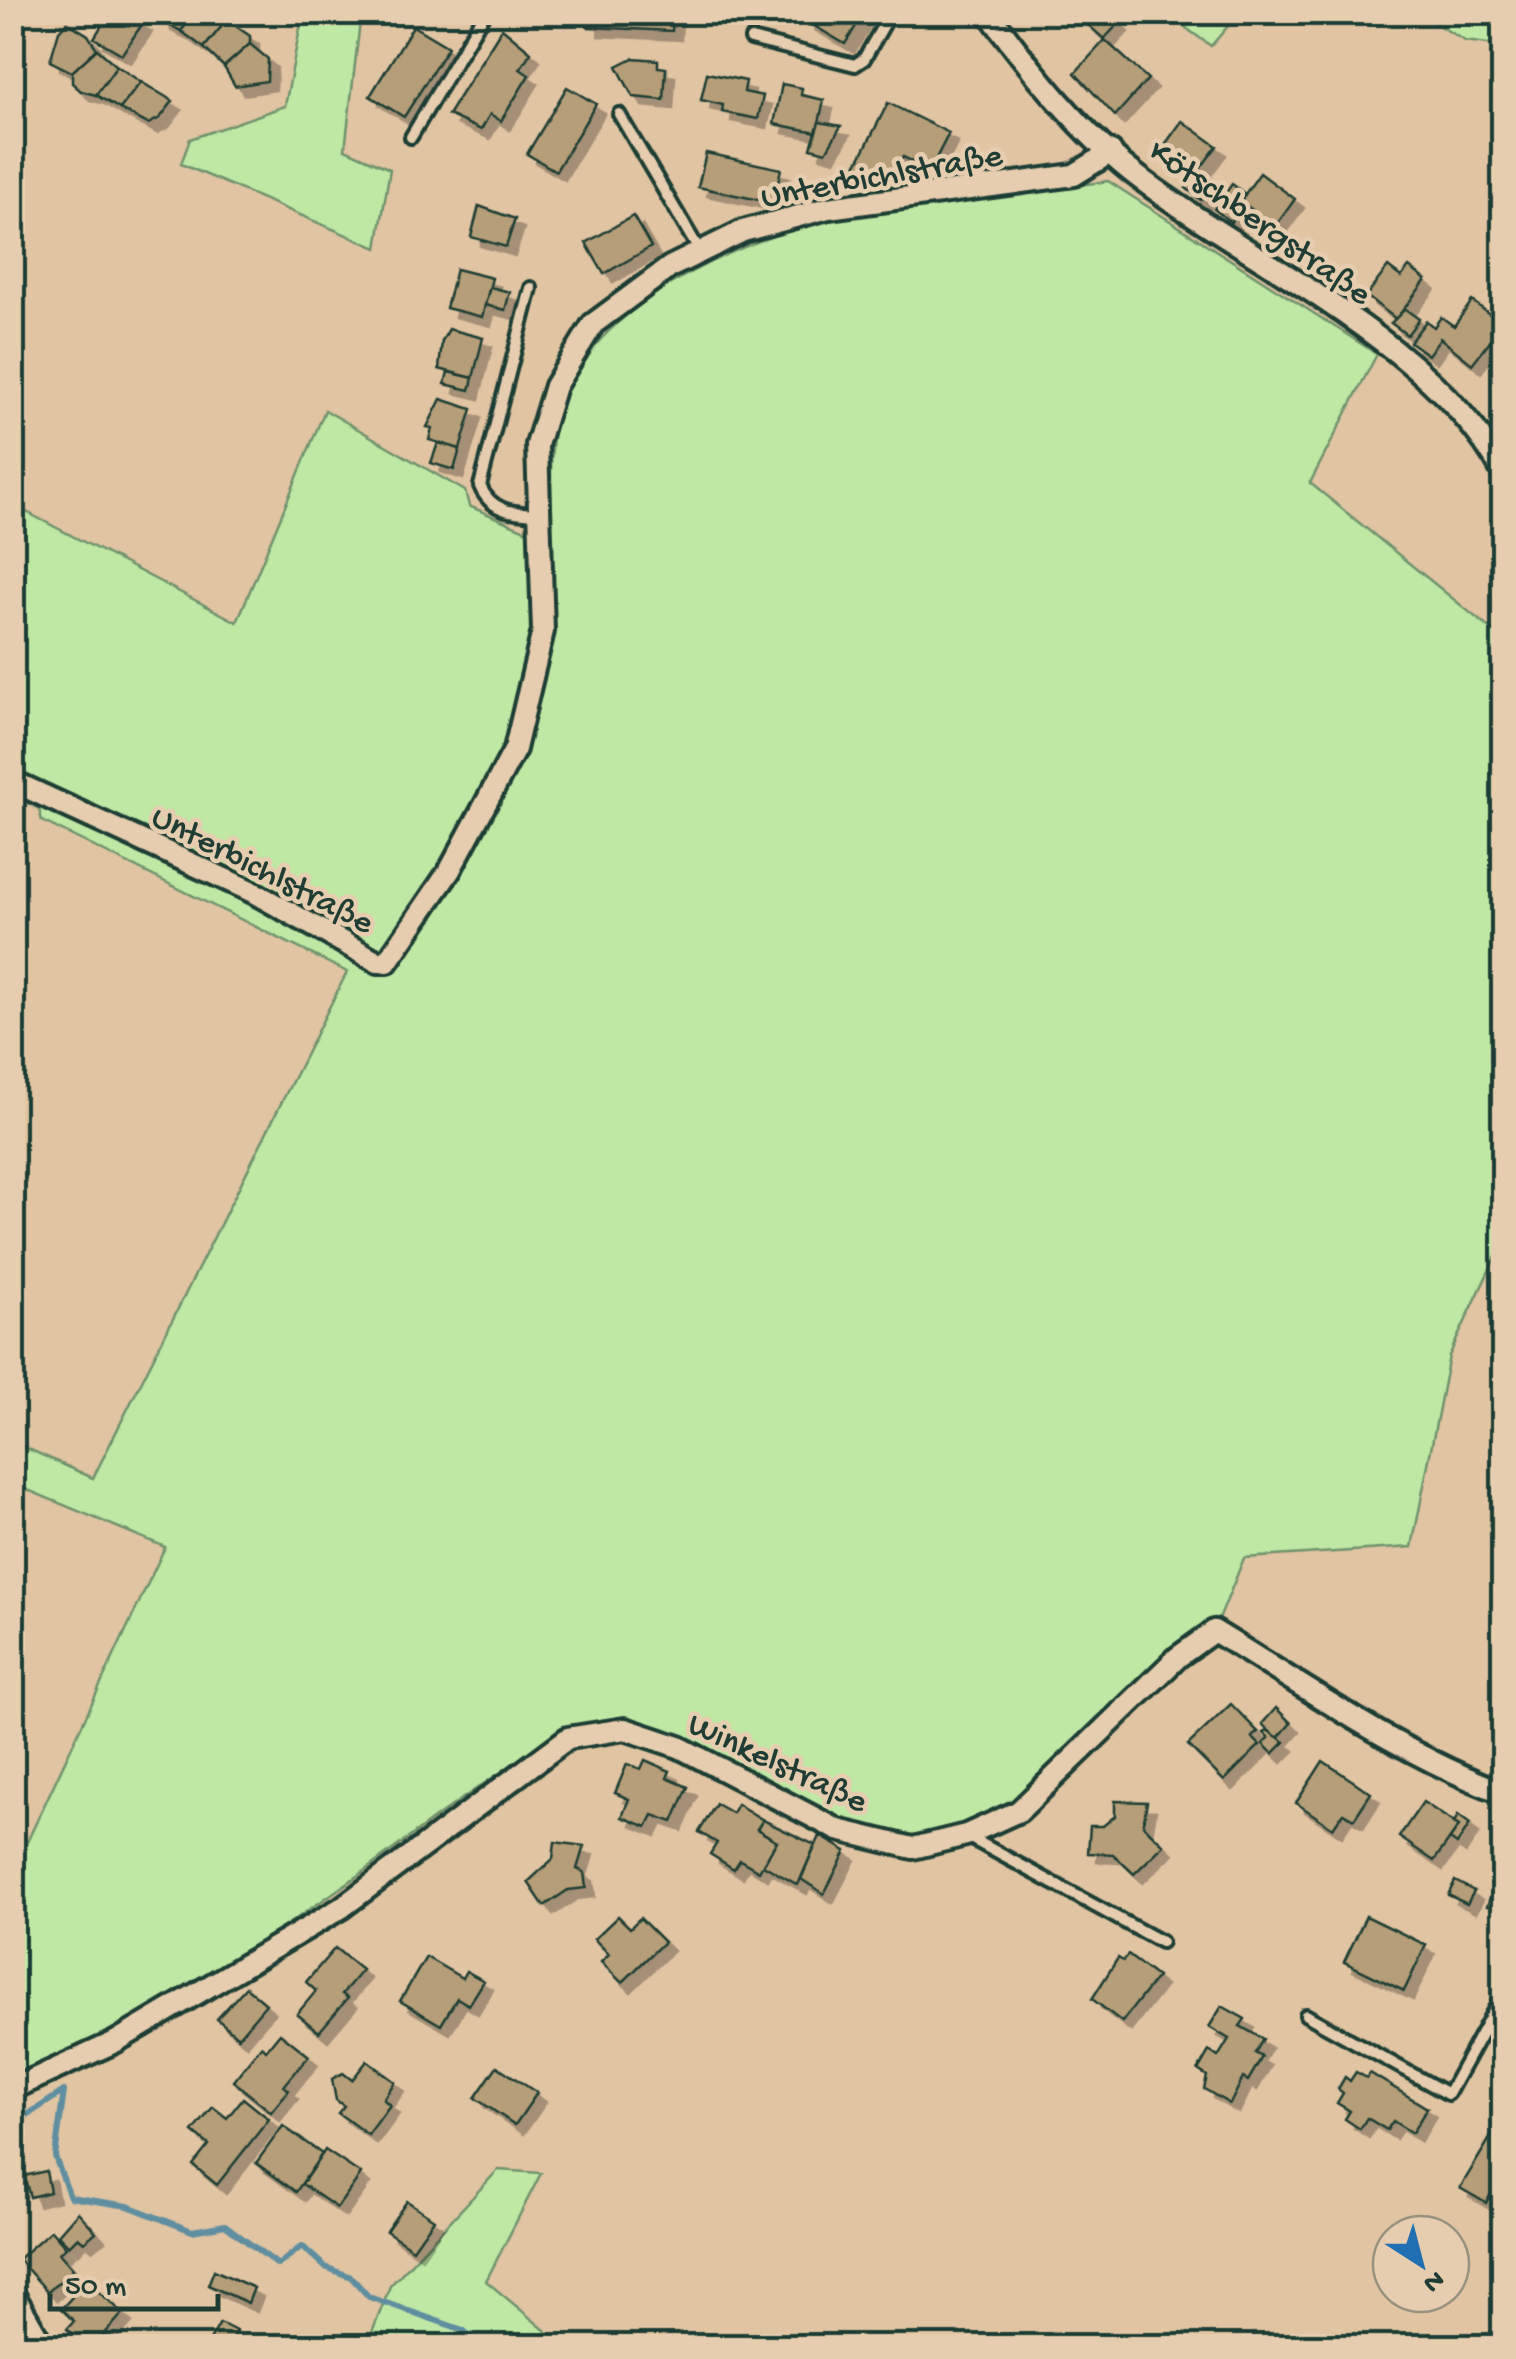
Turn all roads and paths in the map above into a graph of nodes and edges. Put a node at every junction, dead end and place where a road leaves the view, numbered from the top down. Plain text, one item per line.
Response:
1 (485, 12) edge
2 (892, 12) edge
3 (988, 12) edge
4 (751, 38) dead end
5 (620, 114) dead end
6 (412, 137) dead end
7 (1110, 152) junction
8 (699, 250) junction
9 (531, 288) dead end
10 (1504, 474) edge
11 (538, 514) junction
12 (12, 781) edge
13 (1504, 1793) edge
14 (966, 1836) junction
15 (1162, 1942) dead end
16 (1504, 1992) edge
17 (1306, 2015) dead end
18 (12, 2089) edge
19 (12, 2302) edge
20 (37, 2346) edge

1 - 6 lane
2 - 4 lane
3 - 7 street, Kötschbergstraße
5 - 8 lane
7 - 8 street, Unterbichlstraße
7 - 10 street, Kötschbergstraße
8 - 11 street, Unterbichlstraße
9 - 11 lane
11 - 12 street, Unterbichlstraße
13 - 14 street, Winkelstraße
14 - 15 lane
14 - 18 street, Winkelstraße
16 - 17 lane
19 - 20 street

